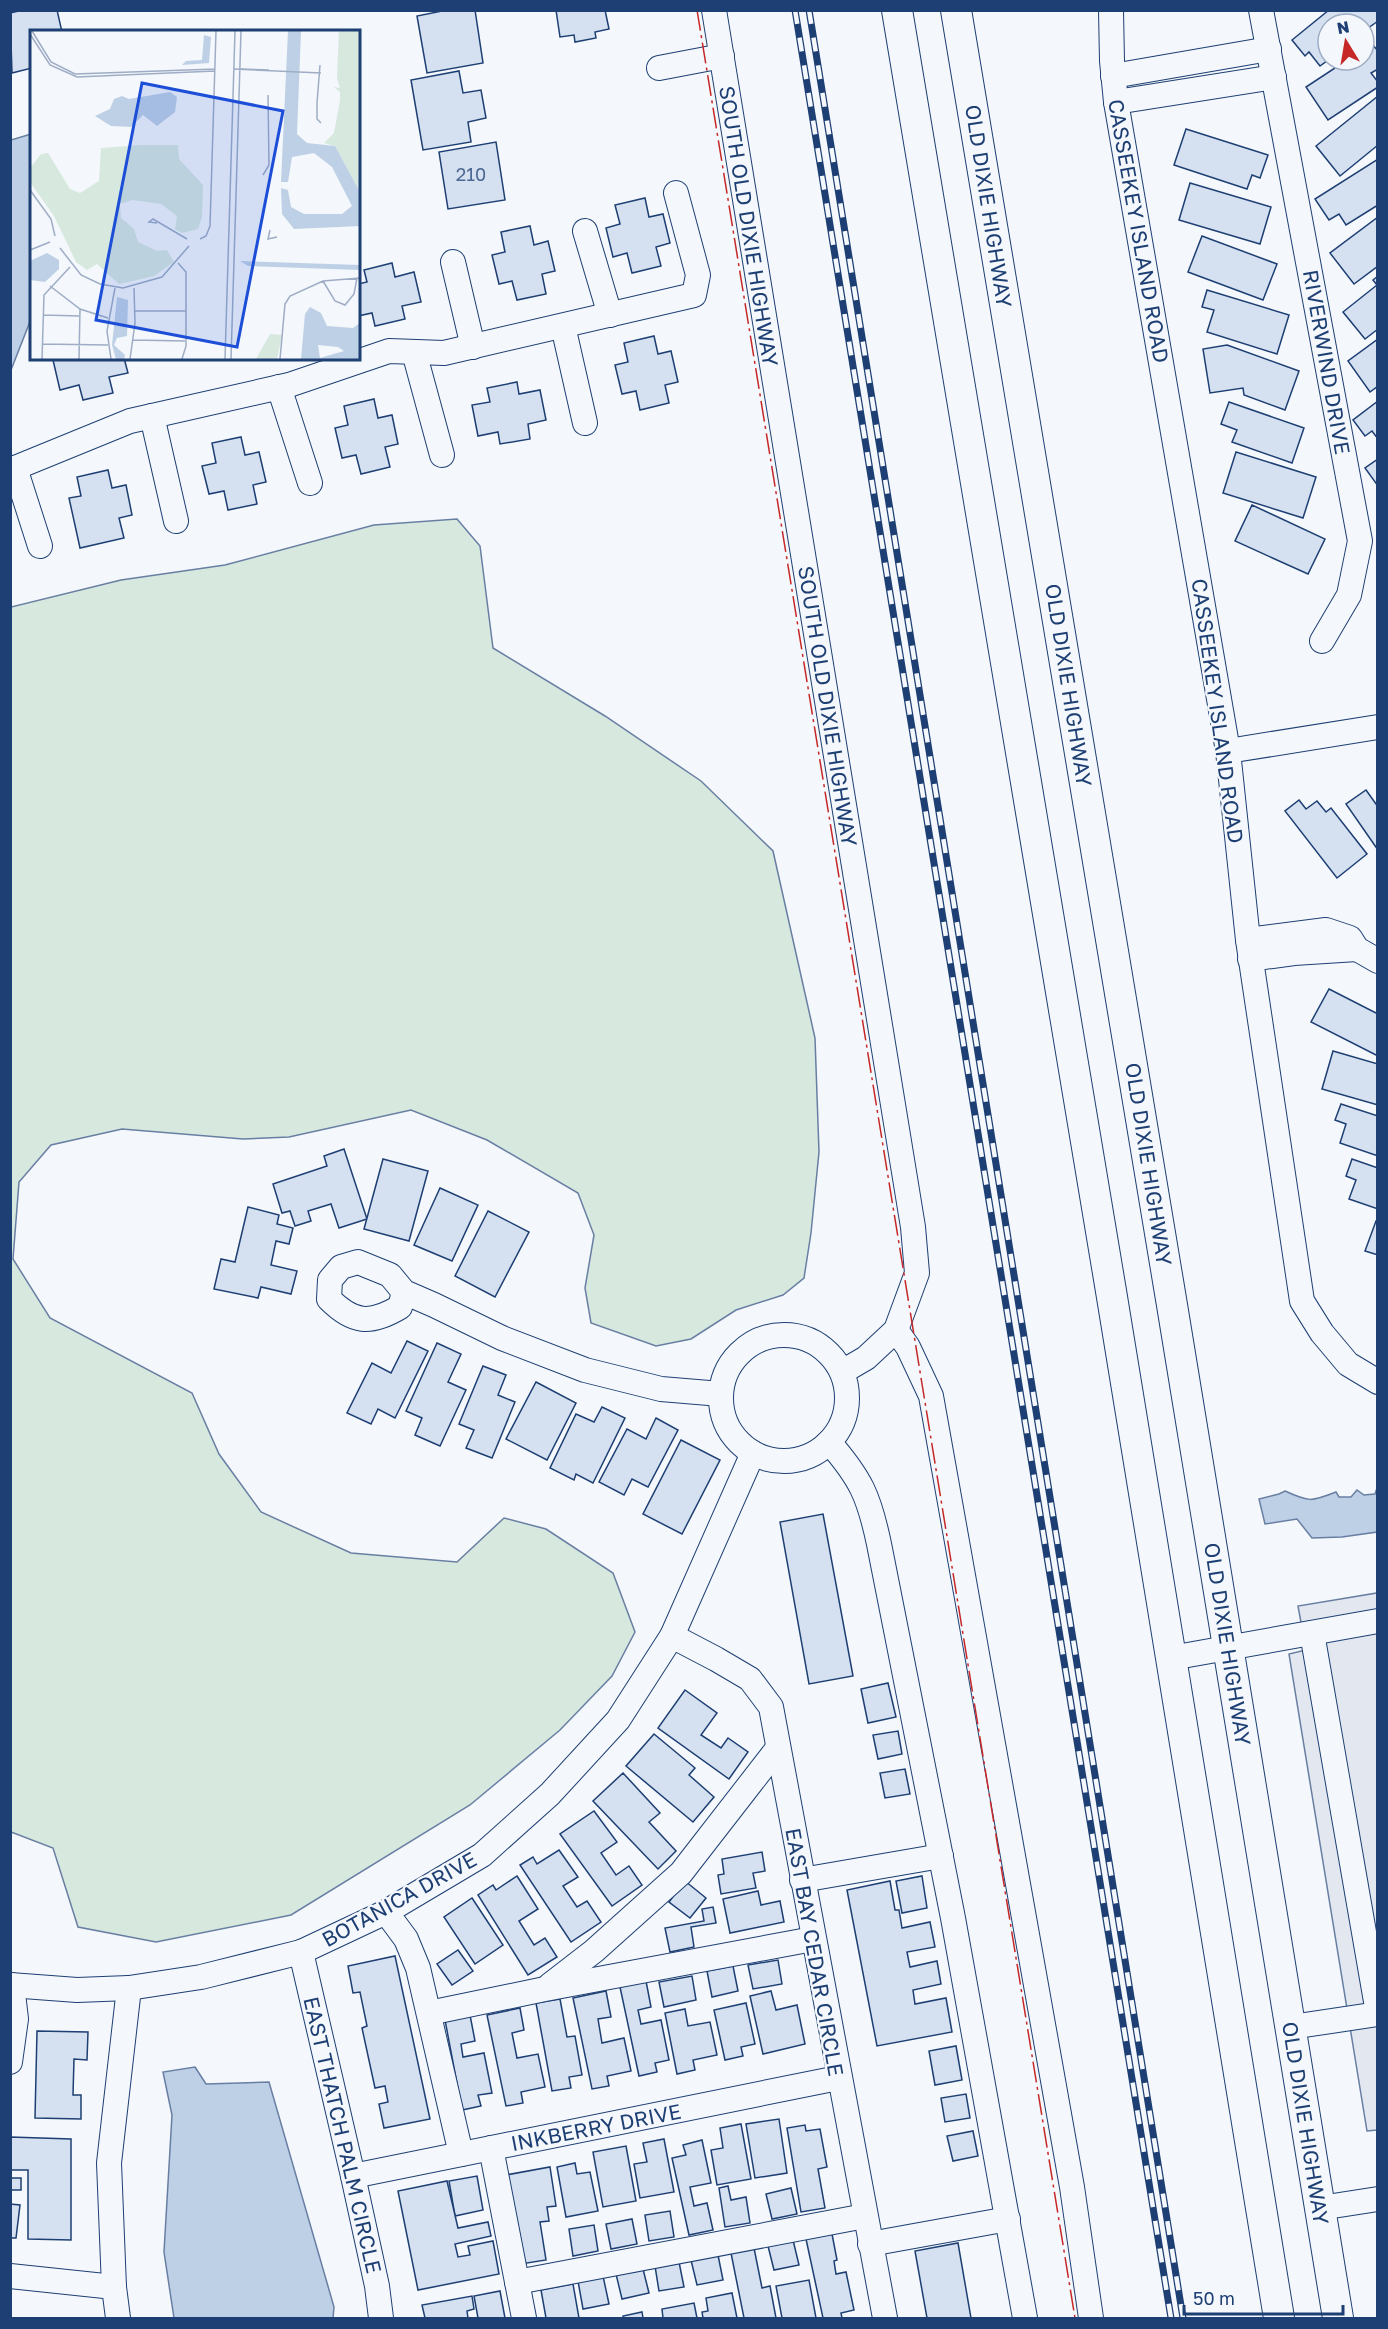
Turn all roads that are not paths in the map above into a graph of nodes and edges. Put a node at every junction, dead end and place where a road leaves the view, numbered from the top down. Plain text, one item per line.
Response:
1 (714, 10) edge
2 (897, 10) edge
3 (956, 10) edge
4 (1111, 10) edge
5 (1261, 10) edge
6 (1269, 49) junction
7 (722, 56) junction
8 (659, 68) dead end
9 (1113, 76) junction
10 (1274, 77) junction
11 (1116, 102) junction
12 (676, 193) dead end
13 (585, 231) dead end
14 (453, 262) dead end
15 (610, 315) junction
16 (563, 326) junction
17 (473, 347) junction
18 (414, 352) junction
19 (360, 358) edge
20 (346, 362) edge
21 (279, 387) junction
22 (152, 416) junction
23 (585, 423) dead end
24 (442, 455) dead end
25 (13, 469) edge
26 (310, 483) dead end
27 (176, 521) dead end
28 (40, 546) dead end
29 (1322, 641) dead end
30 (1377, 727) edge
31 (1228, 751) junction
32 (1249, 950) junction
33 (1367, 955) edge
34 (404, 1292) dead end
35 (896, 1330) junction
36 (842, 1372) junction
37 (1377, 1382) edge
38 (721, 1394) junction
39 (829, 1442) junction
40 (753, 1453) junction
41 (1377, 1621) edge
42 (1312, 1633) junction
43 (672, 1636) junction
44 (1229, 1648) junction
45 (1171, 1658) junction
46 (778, 1748) junction
47 (941, 1856) junction
48 (802, 1880) junction
49 (386, 1912) junction
50 (813, 1939) junction
51 (301, 1952) junction
52 (11, 1985) edge
53 (129, 1988) junction
54 (545, 1989) junction
55 (429, 2013) junction
56 (1377, 2013) edge
57 (1291, 2027) junction
58 (10, 2062) edge
59 (838, 2078) junction
60 (491, 2148) junction
61 (461, 2154) junction
62 (353, 2176) junction
63 (1377, 2199) edge
64 (1320, 2208) junction
65 (865, 2216) junction
66 (1008, 2218) junction
67 (870, 2244) junction
68 (10, 2276) edge
69 (517, 2282) junction
70 (114, 2286) junction
71 (118, 2319) edge
72 (381, 2319) edge
73 (524, 2319) edge
74 (885, 2319) edge
75 (1025, 2319) edge
76 (1090, 2319) edge
77 (1279, 2319) edge
78 (1338, 2319) edge

1 - 7 street, SOUTH OLD DIXIE HIGHWAY
2 - 45 main road
3 - 44 main road, OLD DIXIE HIGHWAY
4 - 9 street, CASSEEKEY ISLAND ROAD
5 - 6 street, RIVERWIND DRIVE
6 - 9 street
6 - 10 street, RIVERWIND DRIVE
7 - 8 street
7 - 35 street, SOUTH OLD DIXIE HIGHWAY
9 - 11 street, CASSEEKEY ISLAND ROAD
10 - 11 street
10 - 29 street, RIVERWIND DRIVE
11 - 31 street, CASSEEKEY ISLAND ROAD
12 - 15 street
13 - 15 street
14 - 17 street
15 - 16 street
16 - 17 street
16 - 23 street
17 - 18 street
18 - 19 street
18 - 24 street
20 - 21 street
21 - 22 street
21 - 26 street
22 - 25 street
22 - 27 street
25 - 28 street
30 - 31 street
31 - 32 street, CASSEEKEY ISLAND ROAD
32 - 33 street
32 - 37 street, CASSEEKEY ISLAND ROAD
34 - 38 street
35 - 36 street, SOUTH OLD DIXIE HIGHWAY
35 - 76 street
36 - 38 street
36 - 39 street
38 - 40 street
39 - 40 street
39 - 47 street
40 - 43 street, BOTANICA DRIVE
41 - 42 street
42 - 44 street
42 - 56 street
43 - 46 street, EAST BAY CEDAR CIRCLE
43 - 49 street, BOTANICA DRIVE
44 - 45 street
44 - 57 main road, OLD DIXIE HIGHWAY
45 - 77 main road
46 - 48 street, EAST BAY CEDAR CIRCLE
46 - 54 street
47 - 48 street
47 - 66 street
48 - 50 street, EAST BAY CEDAR CIRCLE
49 - 51 street, BOTANICA DRIVE
49 - 55 street
50 - 54 street
50 - 59 street, EAST BAY CEDAR CIRCLE
51 - 53 street, BOTANICA DRIVE
51 - 62 street, EAST THATCH PALM CIRCLE
52 - 53 street, BOTANICA DRIVE
52 - 58 street
53 - 70 street
54 - 55 street
55 - 61 street
56 - 57 street
57 - 64 main road, OLD DIXIE HIGHWAY
59 - 60 street, INKBERRY DRIVE
59 - 65 street, EAST BAY CEDAR CIRCLE
60 - 61 street, INKBERRY DRIVE
60 - 69 street
61 - 62 street, INKBERRY DRIVE
62 - 72 street, EAST THATCH PALM CIRCLE
63 - 64 street
64 - 78 main road, OLD DIXIE HIGHWAY
65 - 67 street, EAST BAY CEDAR CIRCLE
65 - 69 street
66 - 67 street
66 - 75 street
67 - 74 street, EAST BAY CEDAR CIRCLE
68 - 70 street
69 - 73 street
70 - 71 street

